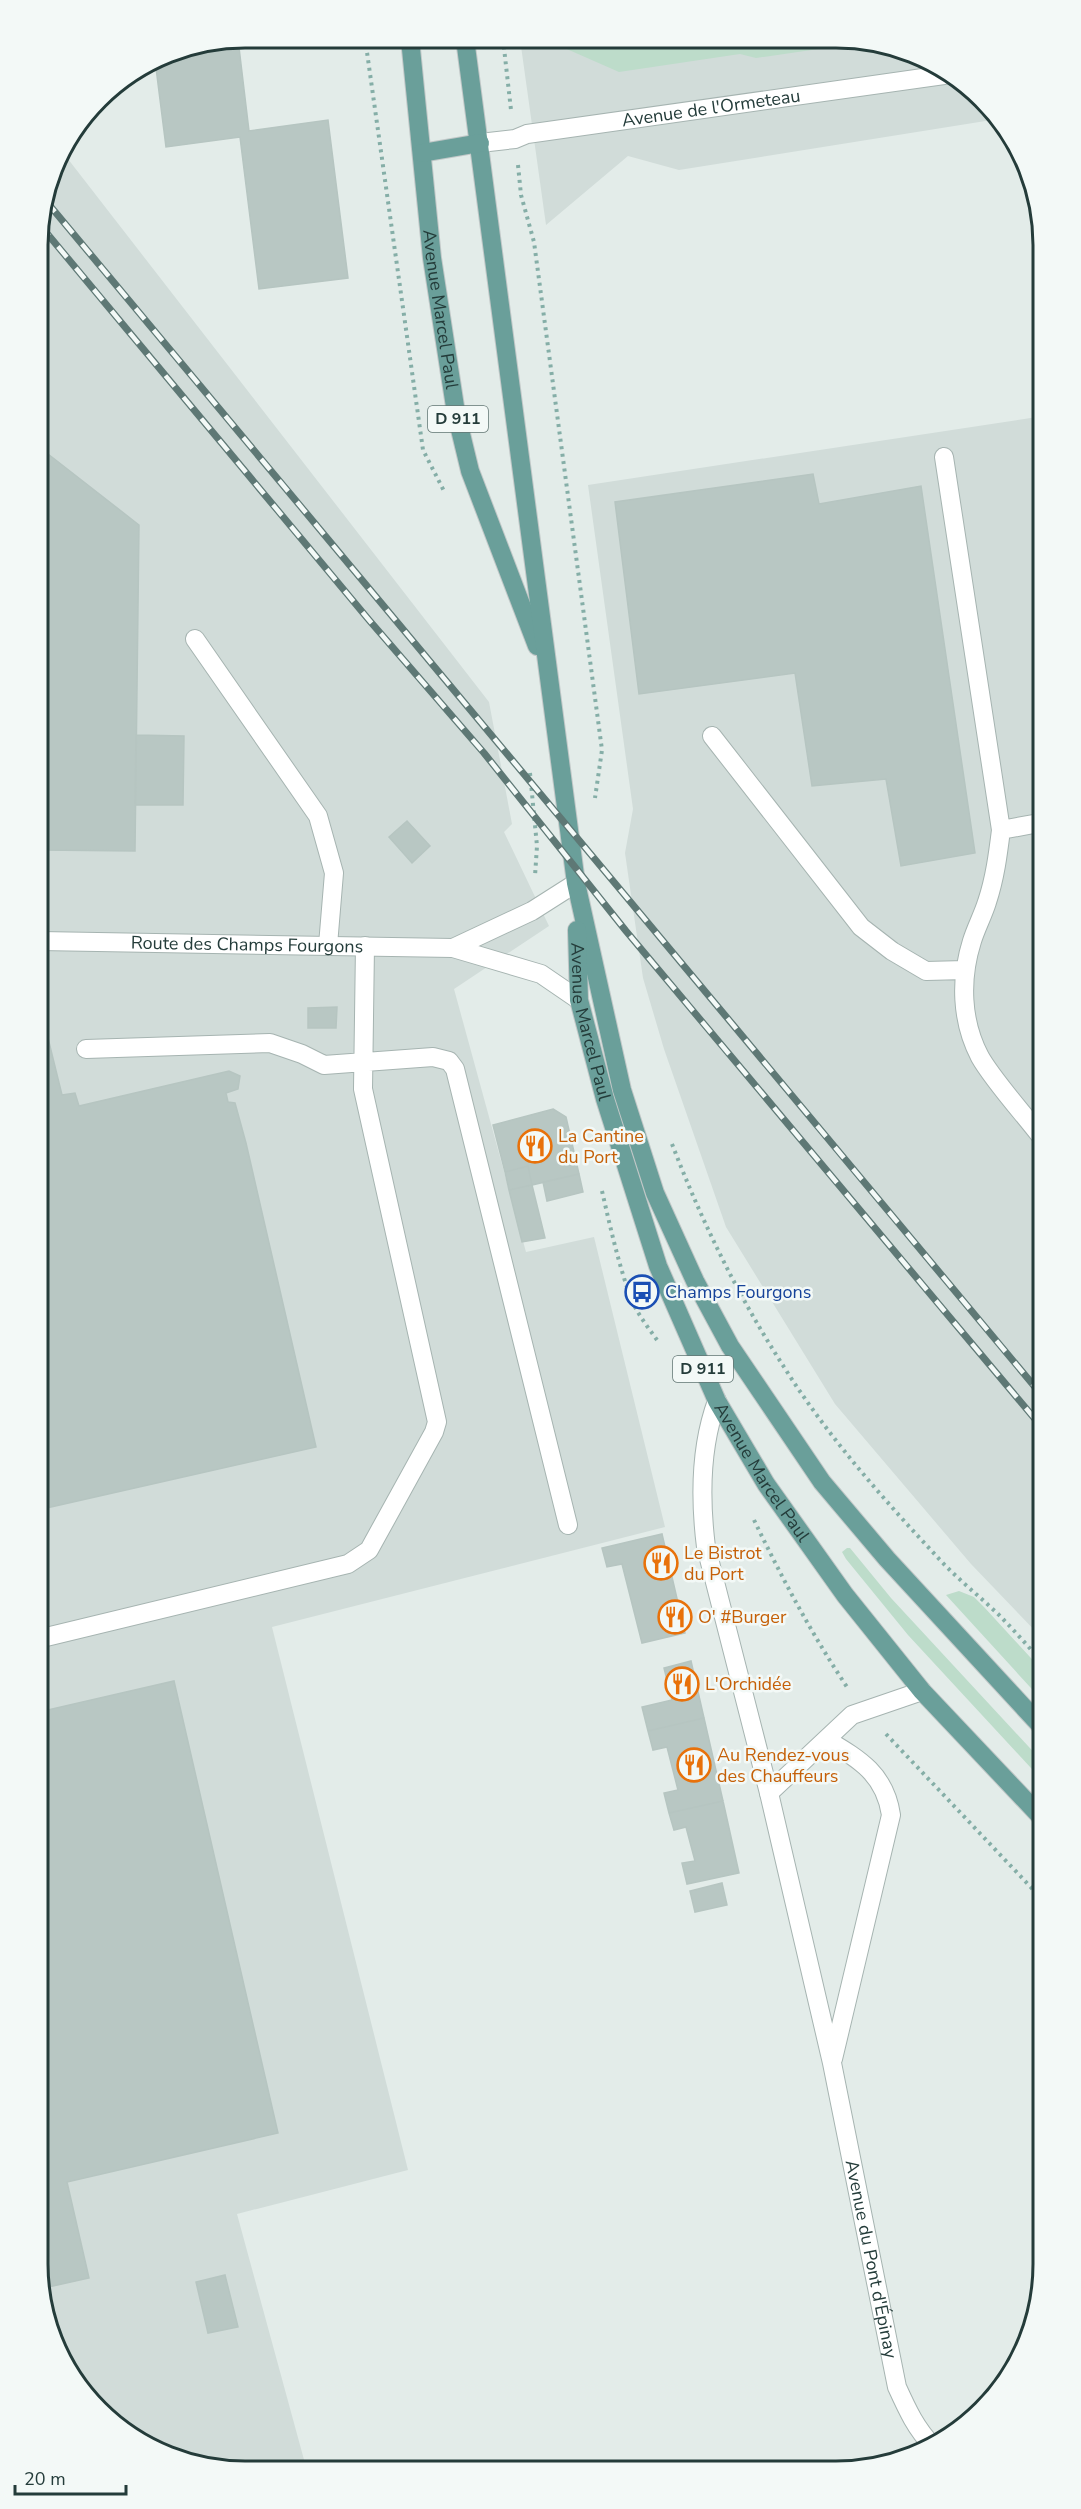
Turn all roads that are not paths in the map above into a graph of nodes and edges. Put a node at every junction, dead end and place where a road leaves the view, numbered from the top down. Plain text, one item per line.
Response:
1 (411, 48) edge
2 (466, 48) edge
3 (937, 76) edge
4 (480, 143) junction
5 (422, 153) junction
6 (944, 457) dead end
7 (195, 639) dead end
8 (547, 673) junction
9 (712, 736) dead end
10 (1033, 825) edge
11 (1001, 830) junction
12 (576, 883) junction
13 (48, 941) edge
14 (328, 945) junction
15 (365, 946) junction
16 (453, 948) junction
17 (964, 970) junction
18 (579, 1000) junction
19 (86, 1048) dead end
20 (363, 1063) junction
21 (1033, 1125) edge
22 (717, 1401) junction
23 (568, 1525) dead end
24 (48, 1637) edge
25 (922, 1691) junction
26 (1033, 1717) edge
27 (827, 1740) junction
28 (769, 1793) junction
29 (1033, 1808) edge
30 (832, 2063) junction
31 (925, 2439) edge

1 - 5 main road, Avenue Marcel Paul / D 911
2 - 4 main road, Avenue Marcel Paul / D 911
3 - 4 street, Avenue de l'Ormeteau
4 - 5 main road
4 - 8 main road, Avenue Marcel Paul / D 911
5 - 8 main road, Avenue Marcel Paul / D 911
6 - 11 street
7 - 14 street
8 - 12 main road, Avenue Marcel Paul / D 911
9 - 17 street
10 - 11 street
11 - 17 street
12 - 16 street, Route des Champs Fourgons
12 - 18 main road, Avenue Marcel Paul / D 911
12 - 26 main road, Avenue Marcel Paul / D 911
13 - 14 street, Route des Champs Fourgons
14 - 15 street, Route des Champs Fourgons
15 - 16 street, Route des Champs Fourgons
15 - 20 street
16 - 18 street, Route des Champs Fourgons
17 - 21 street
18 - 22 main road, Avenue Marcel Paul / D 911
19 - 20 street
20 - 23 street
20 - 24 street
22 - 25 main road, Avenue Marcel Paul / D 911
22 - 28 street, Avenue du Pont d'Épinay
25 - 27 street
25 - 29 main road, Avenue Marcel Paul / D 911
27 - 28 street
27 - 30 street, Avenue du Pont d'Épinay
28 - 30 street, Avenue du Pont d'Épinay
30 - 31 street, Avenue du Pont d'Épinay

